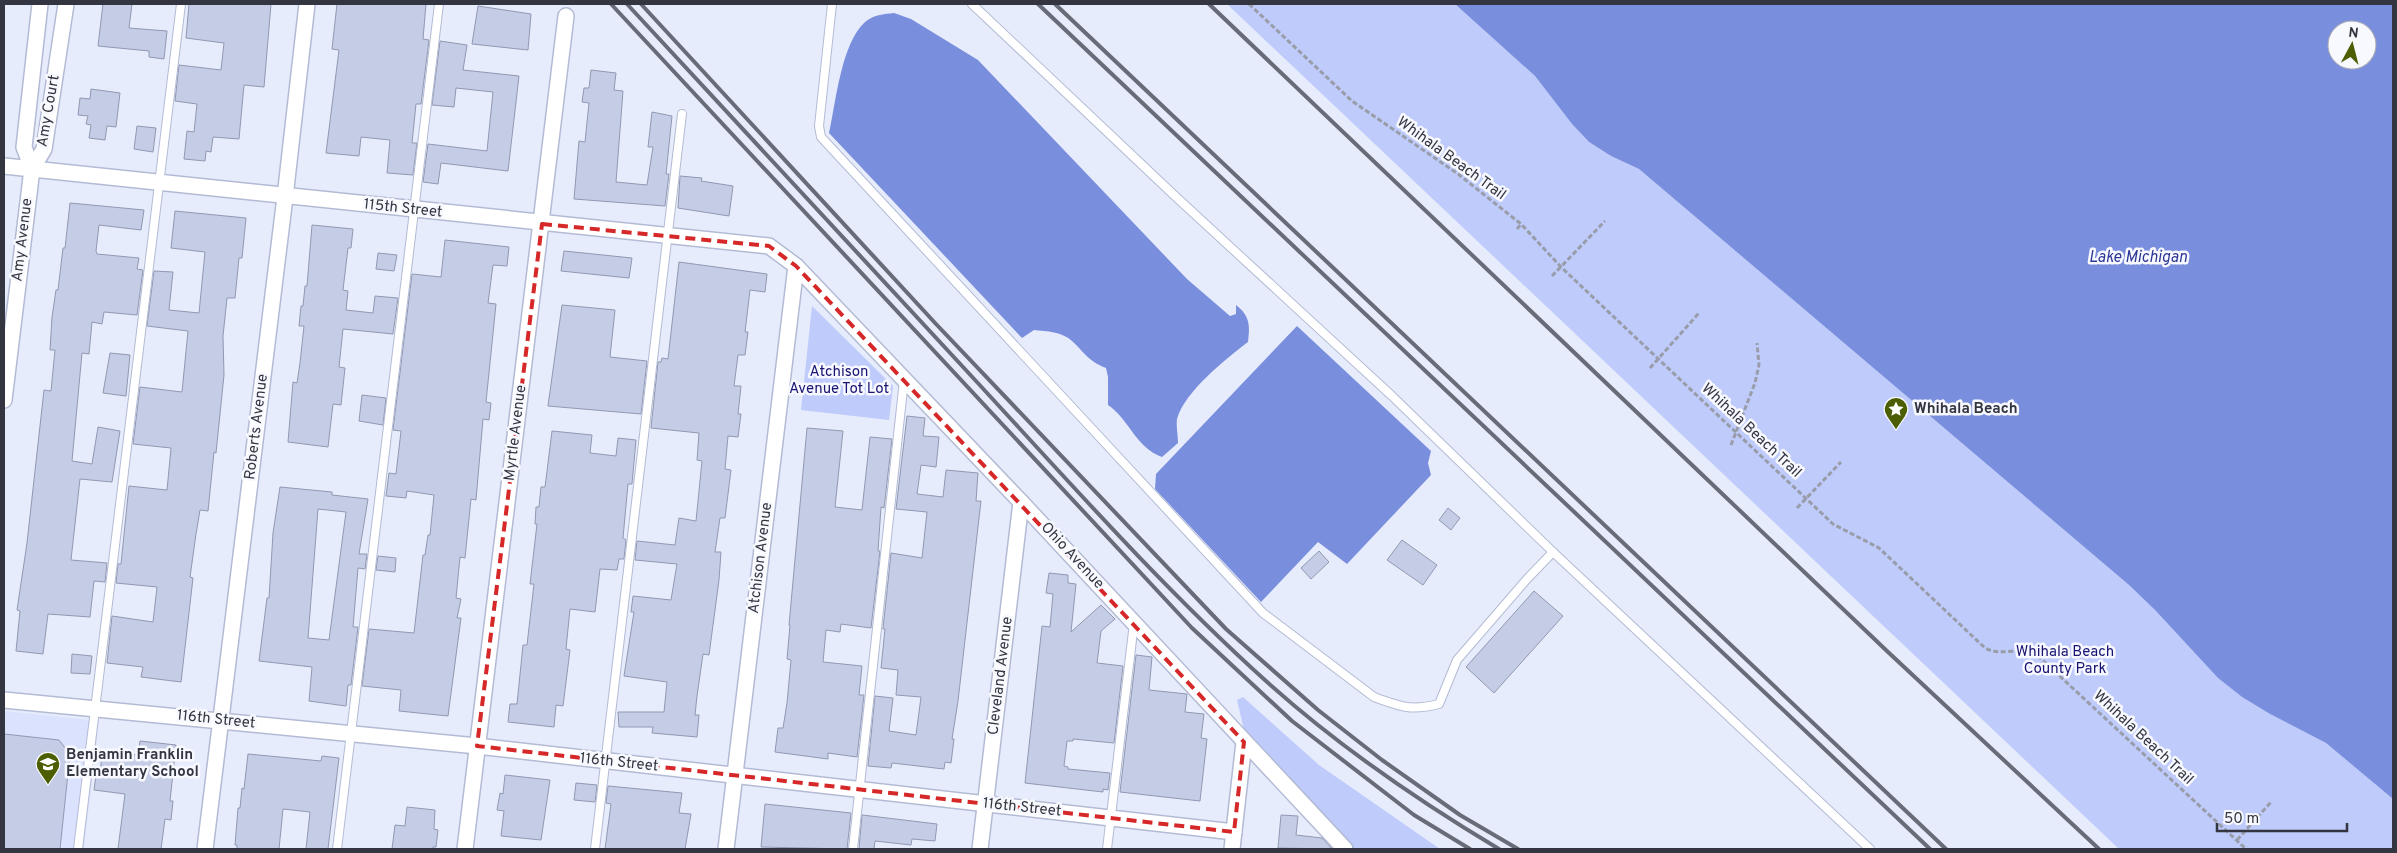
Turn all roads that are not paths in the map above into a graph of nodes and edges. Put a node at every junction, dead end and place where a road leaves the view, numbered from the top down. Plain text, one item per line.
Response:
1 (181, 4) edge
2 (307, 4) edge
3 (439, 4) edge
4 (832, 4) edge
5 (972, 4) edge
6 (39, 8) edge
7 (65, 9) edge
8 (566, 16) dead end
9 (682, 114) dead end
10 (4, 166) edge
11 (32, 169) junction
12 (159, 183) junction
13 (286, 197) junction
14 (414, 210) junction
15 (542, 224) junction
16 (667, 236) junction
17 (796, 266) junction
18 (904, 380) junction
19 (4, 400) edge
20 (1021, 502) junction
21 (1553, 552) junction
22 (1134, 622) junction
23 (4, 700) edge
24 (95, 708) junction
25 (221, 720) junction
26 (351, 734) junction
27 (1244, 742) junction
28 (477, 746) junction
29 (605, 761) junction
30 (735, 775) junction
31 (860, 789) junction
32 (985, 804) junction
33 (1110, 818) junction
34 (1234, 832) junction
35 (78, 849) edge
36 (205, 849) edge
37 (337, 849) edge
38 (465, 849) edge
39 (595, 849) edge
40 (726, 849) edge
41 (853, 849) edge
42 (980, 849) edge
43 (1107, 849) edge
44 (1232, 849) edge
45 (1345, 849) edge
46 (1870, 849) edge

1 - 12 lane
2 - 13 street, Roberts Avenue
3 - 14 lane
4 - 21 lane
5 - 21 lane
6 - 7 street
6 - 11 street, Amy Court
7 - 11 street, Amy Court
8 - 15 street, Myrtle Avenue
9 - 16 lane
10 - 11 street, 115th Street
11 - 12 street, 115th Street
11 - 19 street, Amy Avenue
12 - 13 street, 115th Street
12 - 24 lane
13 - 14 street, 115th Street
13 - 25 street, Roberts Avenue
14 - 15 street, 115th Street
14 - 26 lane
15 - 16 street, 115th Street
15 - 28 street, Myrtle Avenue
16 - 17 street, 115th Street
16 - 29 lane
17 - 18 street, Ohio Avenue
17 - 30 street, Atchison Avenue
18 - 20 street, Ohio Avenue
18 - 31 lane
20 - 22 street, Ohio Avenue
20 - 32 street, Cleveland Avenue
21 - 46 lane
22 - 27 street, Ohio Avenue
22 - 33 lane
23 - 24 street, 116th Street
24 - 25 street, 116th Street
24 - 35 lane
25 - 26 street, 116th Street
25 - 36 street, Roberts Avenue
26 - 28 street, 116th Street
26 - 37 lane
27 - 34 street
27 - 45 street, Ohio Avenue
28 - 29 street, 116th Street
28 - 38 street, Myrtle Avenue
29 - 30 street, 116th Street
29 - 39 lane
30 - 31 street, 116th Street
30 - 40 street, Atchison Avenue
31 - 32 street, 116th Street
31 - 41 lane
32 - 33 street, 116th Street
32 - 42 street, Cleveland Avenue
33 - 34 street, 116th Street
33 - 43 lane
34 - 44 street

